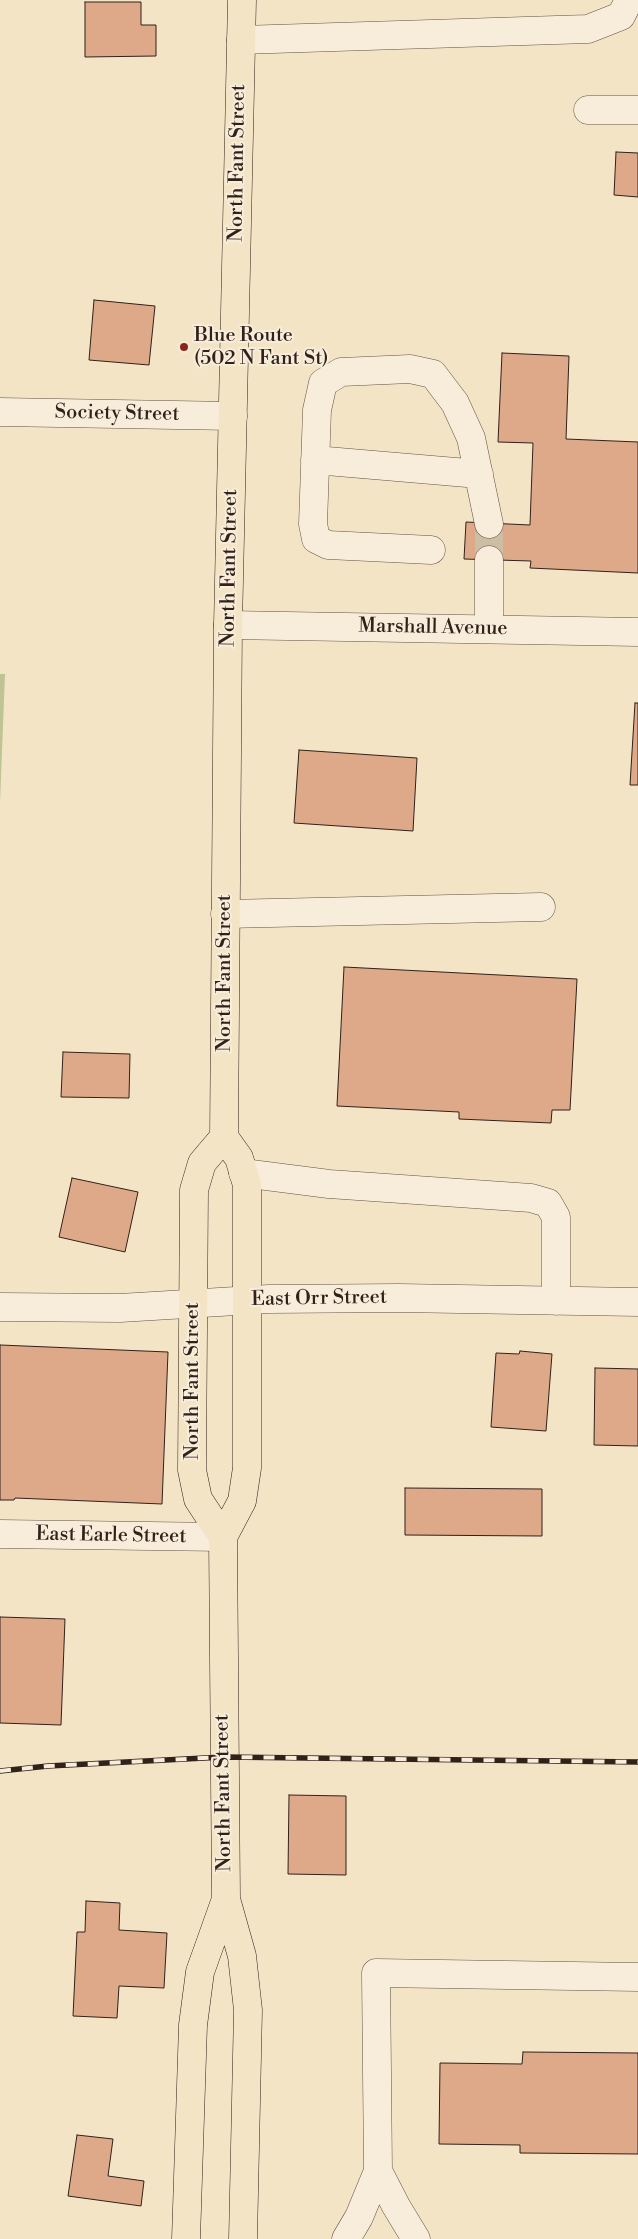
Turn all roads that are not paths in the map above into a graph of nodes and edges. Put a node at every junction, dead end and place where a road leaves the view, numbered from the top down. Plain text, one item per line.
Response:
1 (242, 0) edge
2 (629, 0) edge
3 (241, 40) junction
4 (588, 110) dead end
5 (638, 110) edge
6 (0, 412) edge
7 (233, 416) junction
8 (316, 460) junction
9 (479, 474) junction
10 (489, 524) tunnel mouth
11 (431, 550) dead end
12 (488, 560) tunnel mouth
13 (228, 625) junction
14 (489, 629) junction
15 (638, 632) edge
16 (540, 907) dead end
17 (225, 914) junction
18 (224, 1137) junction
19 (243, 1173) junction
20 (246, 1300) junction
21 (556, 1301) junction
22 (638, 1302) edge
23 (193, 1303) junction
24 (0, 1307) edge
25 (0, 1534) edge
26 (223, 1537) junction
27 (226, 1899) junction
28 (638, 1977) edge
29 (378, 2171) junction
30 (186, 2239) edge
31 (244, 2239) edge
32 (346, 2239) edge
33 (416, 2239) edge

1 - 3 main road, North Fant Street
2 - 3 street
3 - 7 main road, North Fant Street
4 - 5 street
6 - 7 street, Society Street
7 - 13 main road, North Fant Street
8 - 9 street
8 - 9 street
8 - 11 street
9 - 10 street
12 - 14 street
13 - 14 street, Marshall Avenue
13 - 17 main road, North Fant Street
14 - 15 street, Marshall Avenue
16 - 17 street
17 - 18 main road, North Fant Street
18 - 19 main road, North Fant Street
18 - 23 main road, North Fant Street
19 - 20 main road, North Fant Street
19 - 21 street
20 - 21 street, East Orr Street
20 - 23 street, East Orr Street
20 - 26 main road, North Fant Street
21 - 22 street, East Orr Street
23 - 24 street, East Orr Street
23 - 26 main road, North Fant Street
25 - 26 street, East Earle Street
26 - 27 main road, North Fant Street
27 - 30 main road, North Fant Street
27 - 31 main road, North Fant Street
28 - 29 street
29 - 32 street
29 - 33 street

